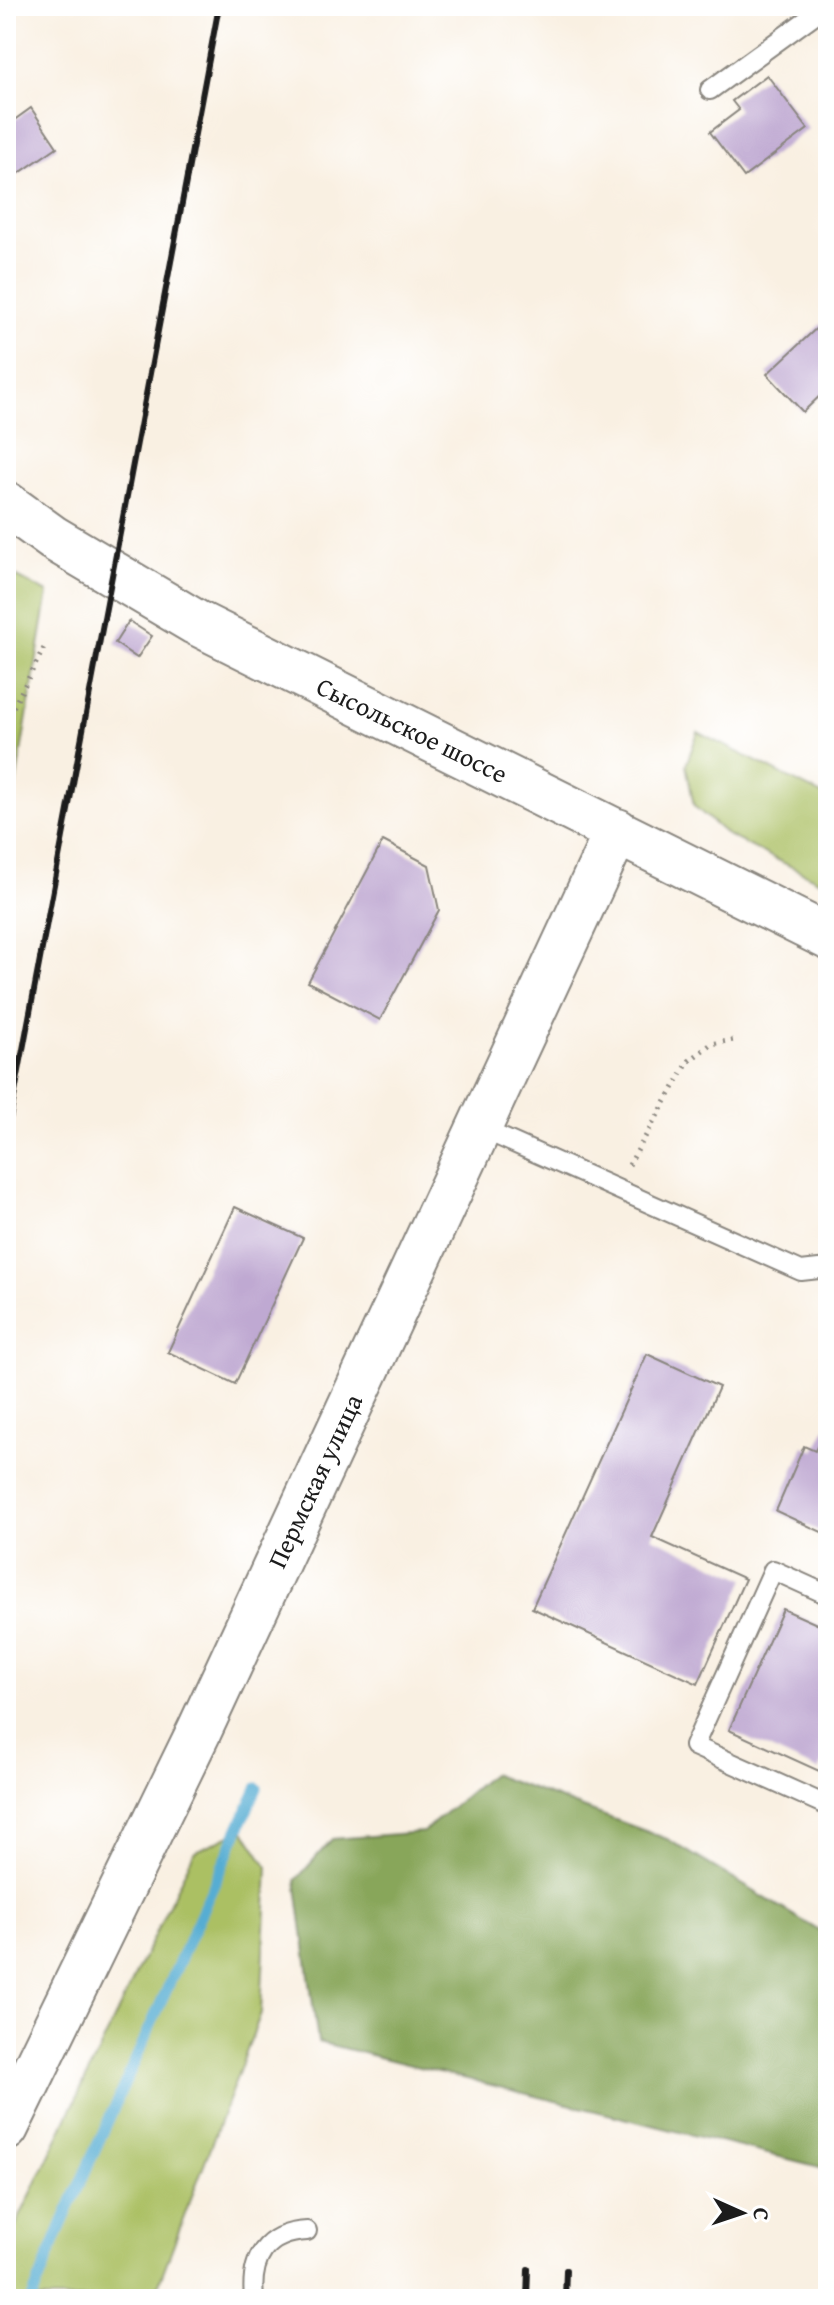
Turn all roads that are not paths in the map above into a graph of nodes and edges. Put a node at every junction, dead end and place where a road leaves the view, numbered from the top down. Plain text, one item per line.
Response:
1 (826, 6) edge
2 (710, 90) dead end
3 (6, 504) edge
4 (617, 831) junction
5 (828, 937) edge
6 (478, 1127) junction
7 (828, 1268) edge
8 (828, 1595) edge
9 (828, 1806) edge
10 (6, 2128) edge
11 (307, 2231) dead end
12 (254, 2299) edge

1 - 2 lane
3 - 4 main road, Сысольское шоссе
4 - 5 main road, Сысольское шоссе
4 - 6 main road, Пермская улица
6 - 7 lane
6 - 10 main road, Пермская улица
8 - 9 lane
11 - 12 lane

